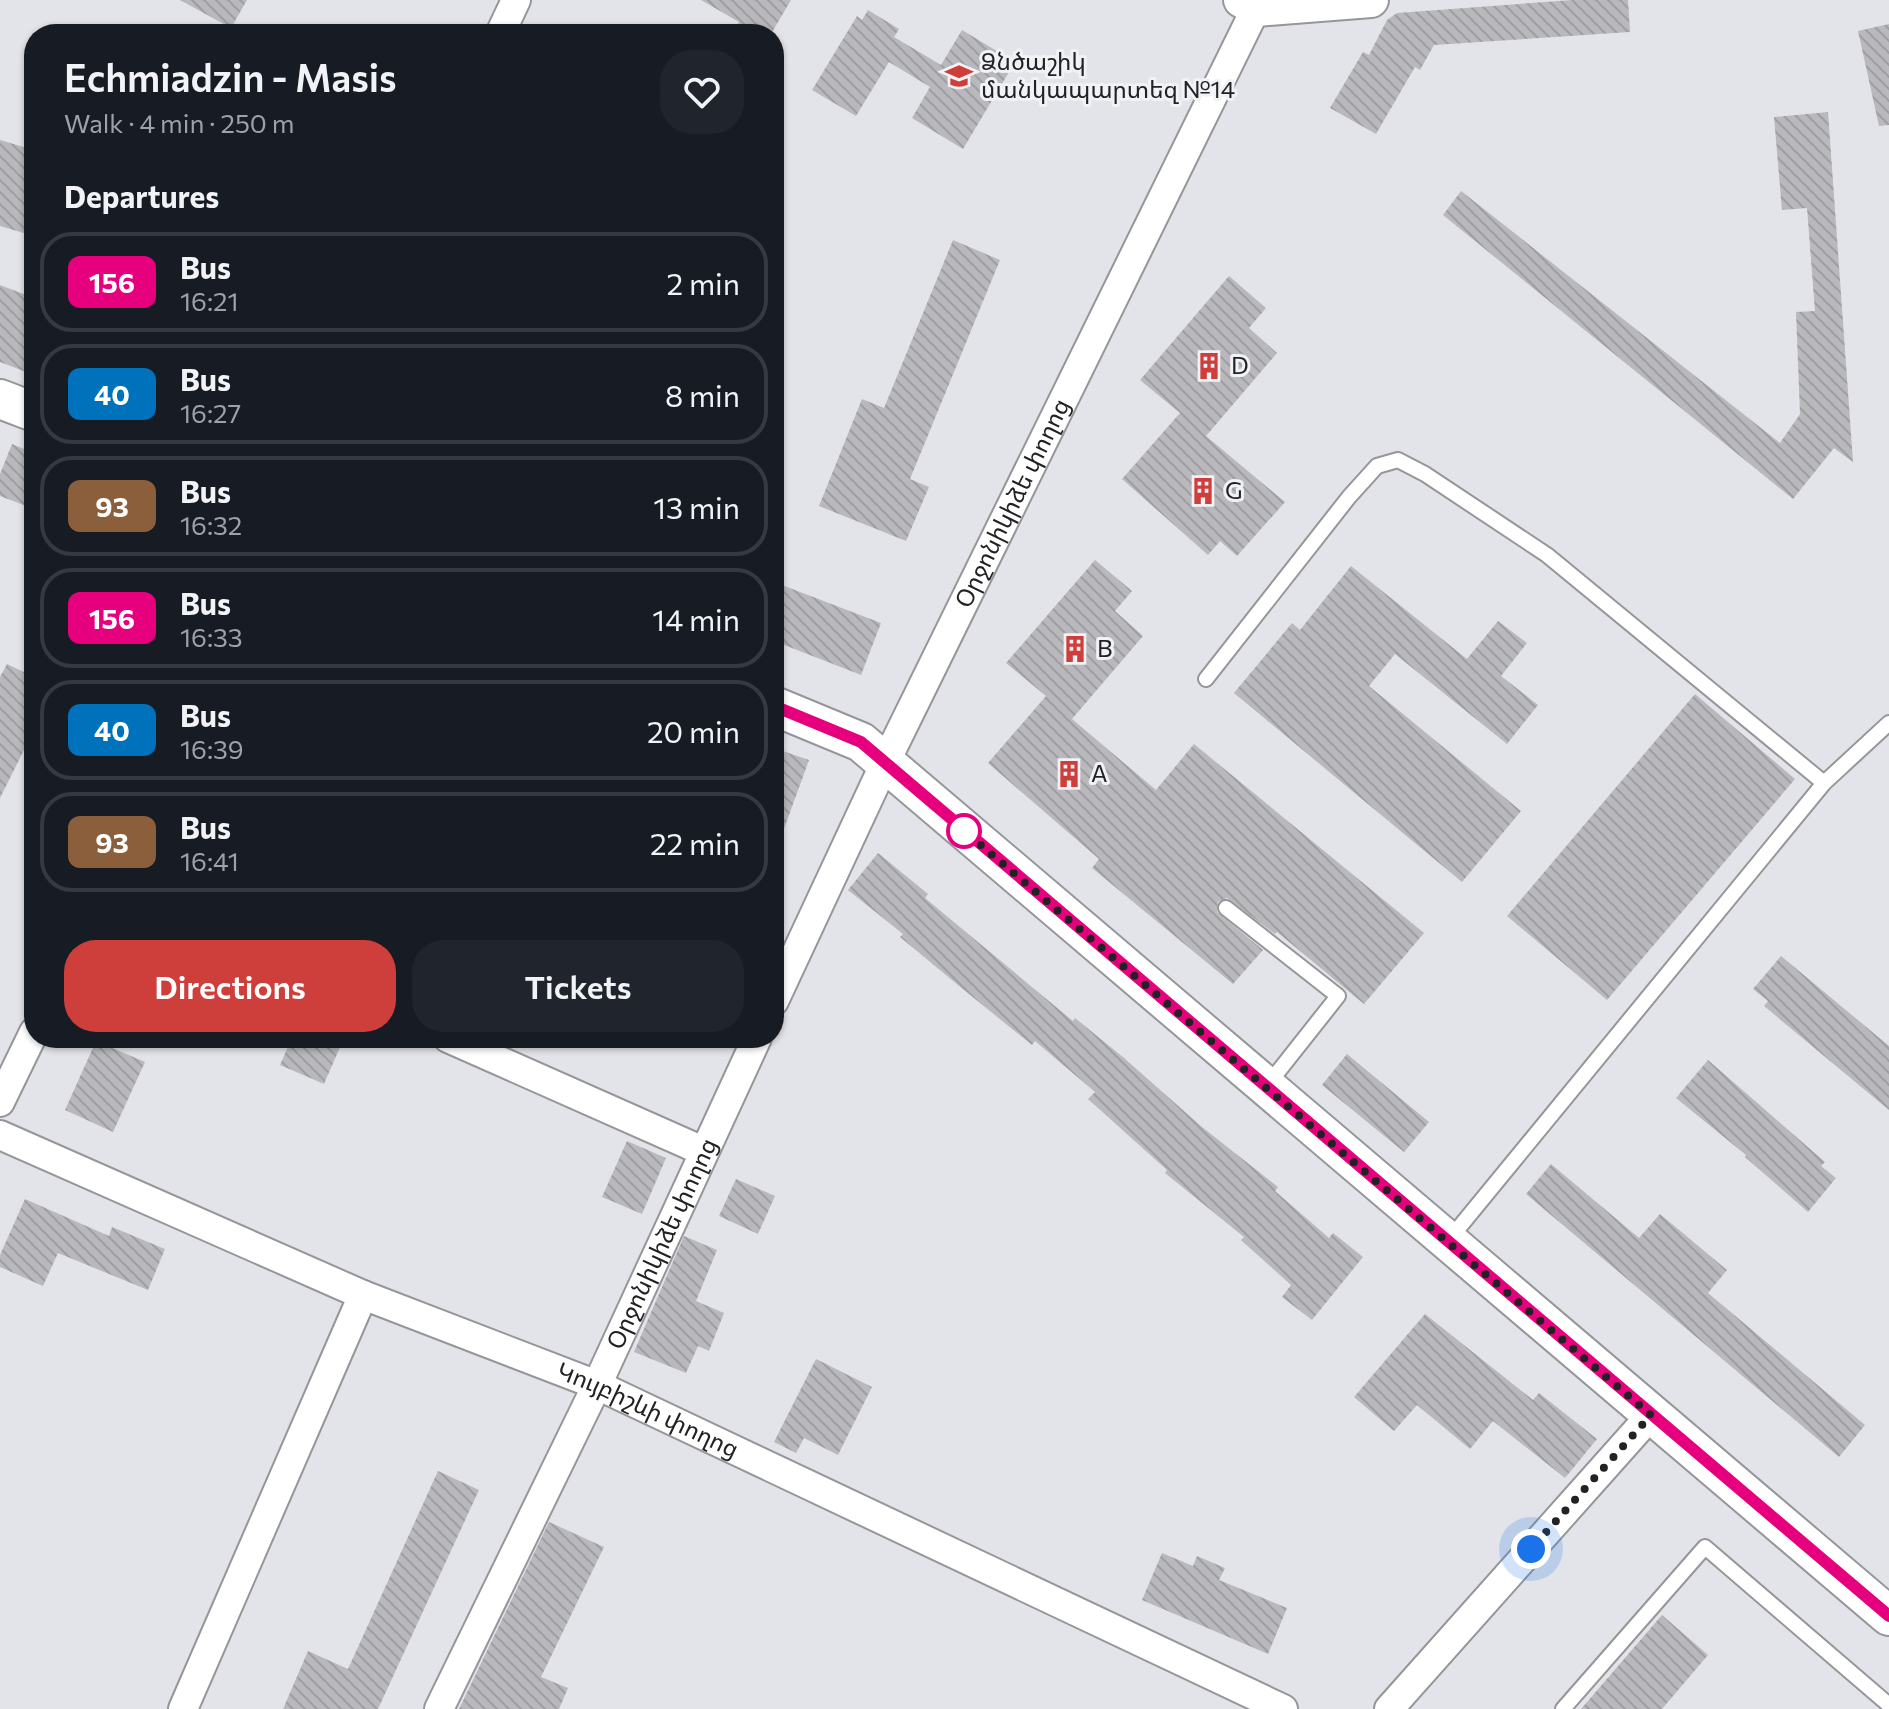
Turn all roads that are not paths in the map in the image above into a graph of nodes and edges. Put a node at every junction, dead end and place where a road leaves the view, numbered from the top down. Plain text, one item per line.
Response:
1 (516, 0) edge
2 (1371, 0) edge
3 (1253, 3) edge
4 (505, 24) edge
5 (0, 399) edge
6 (24, 408) edge
7 (1206, 679) dead end
8 (784, 710) edge
9 (1889, 723) edge
10 (885, 763) junction
11 (1824, 783) junction
12 (1226, 908) dead end
13 (784, 980) edge
14 (26, 1048) edge
15 (471, 1048) edge
16 (752, 1048) edge
17 (1266, 1087) junction
18 (0, 1102) edge
19 (0, 1135) edge
20 (703, 1151) junction
21 (1447, 1241) junction
22 (363, 1295) junction
23 (597, 1385) junction
24 (1651, 1415) junction
25 (1889, 1616) edge
26 (1889, 1705) edge
27 (183, 1709) edge
28 (439, 1709) edge
29 (1283, 1709) edge
30 (1389, 1709) edge
31 (1563, 1709) edge

1 - 4 street
2 - 3 street
3 - 10 street, Օրջոնիկիձե փողոց
5 - 6 main road
7 - 11 lane
8 - 10 main road
9 - 11 lane
10 - 13 street, Օրջոնիկիձե փողոց
10 - 17 main road
11 - 21 lane
12 - 17 lane
14 - 18 street
15 - 20 street
16 - 20 street, Օրջոնիկիձե փողոց
17 - 21 main road
19 - 22 street, Կույբիշևի փողոց
20 - 23 street, Օրջոնիկիձե փողոց
21 - 24 main road
22 - 23 street, Կույբիշևի փողոց
22 - 27 street
23 - 28 street, Օրջոնիկիձե փողոց
23 - 29 street, Կույբիշևի փողոց
24 - 25 main road
24 - 30 street
26 - 31 lane

